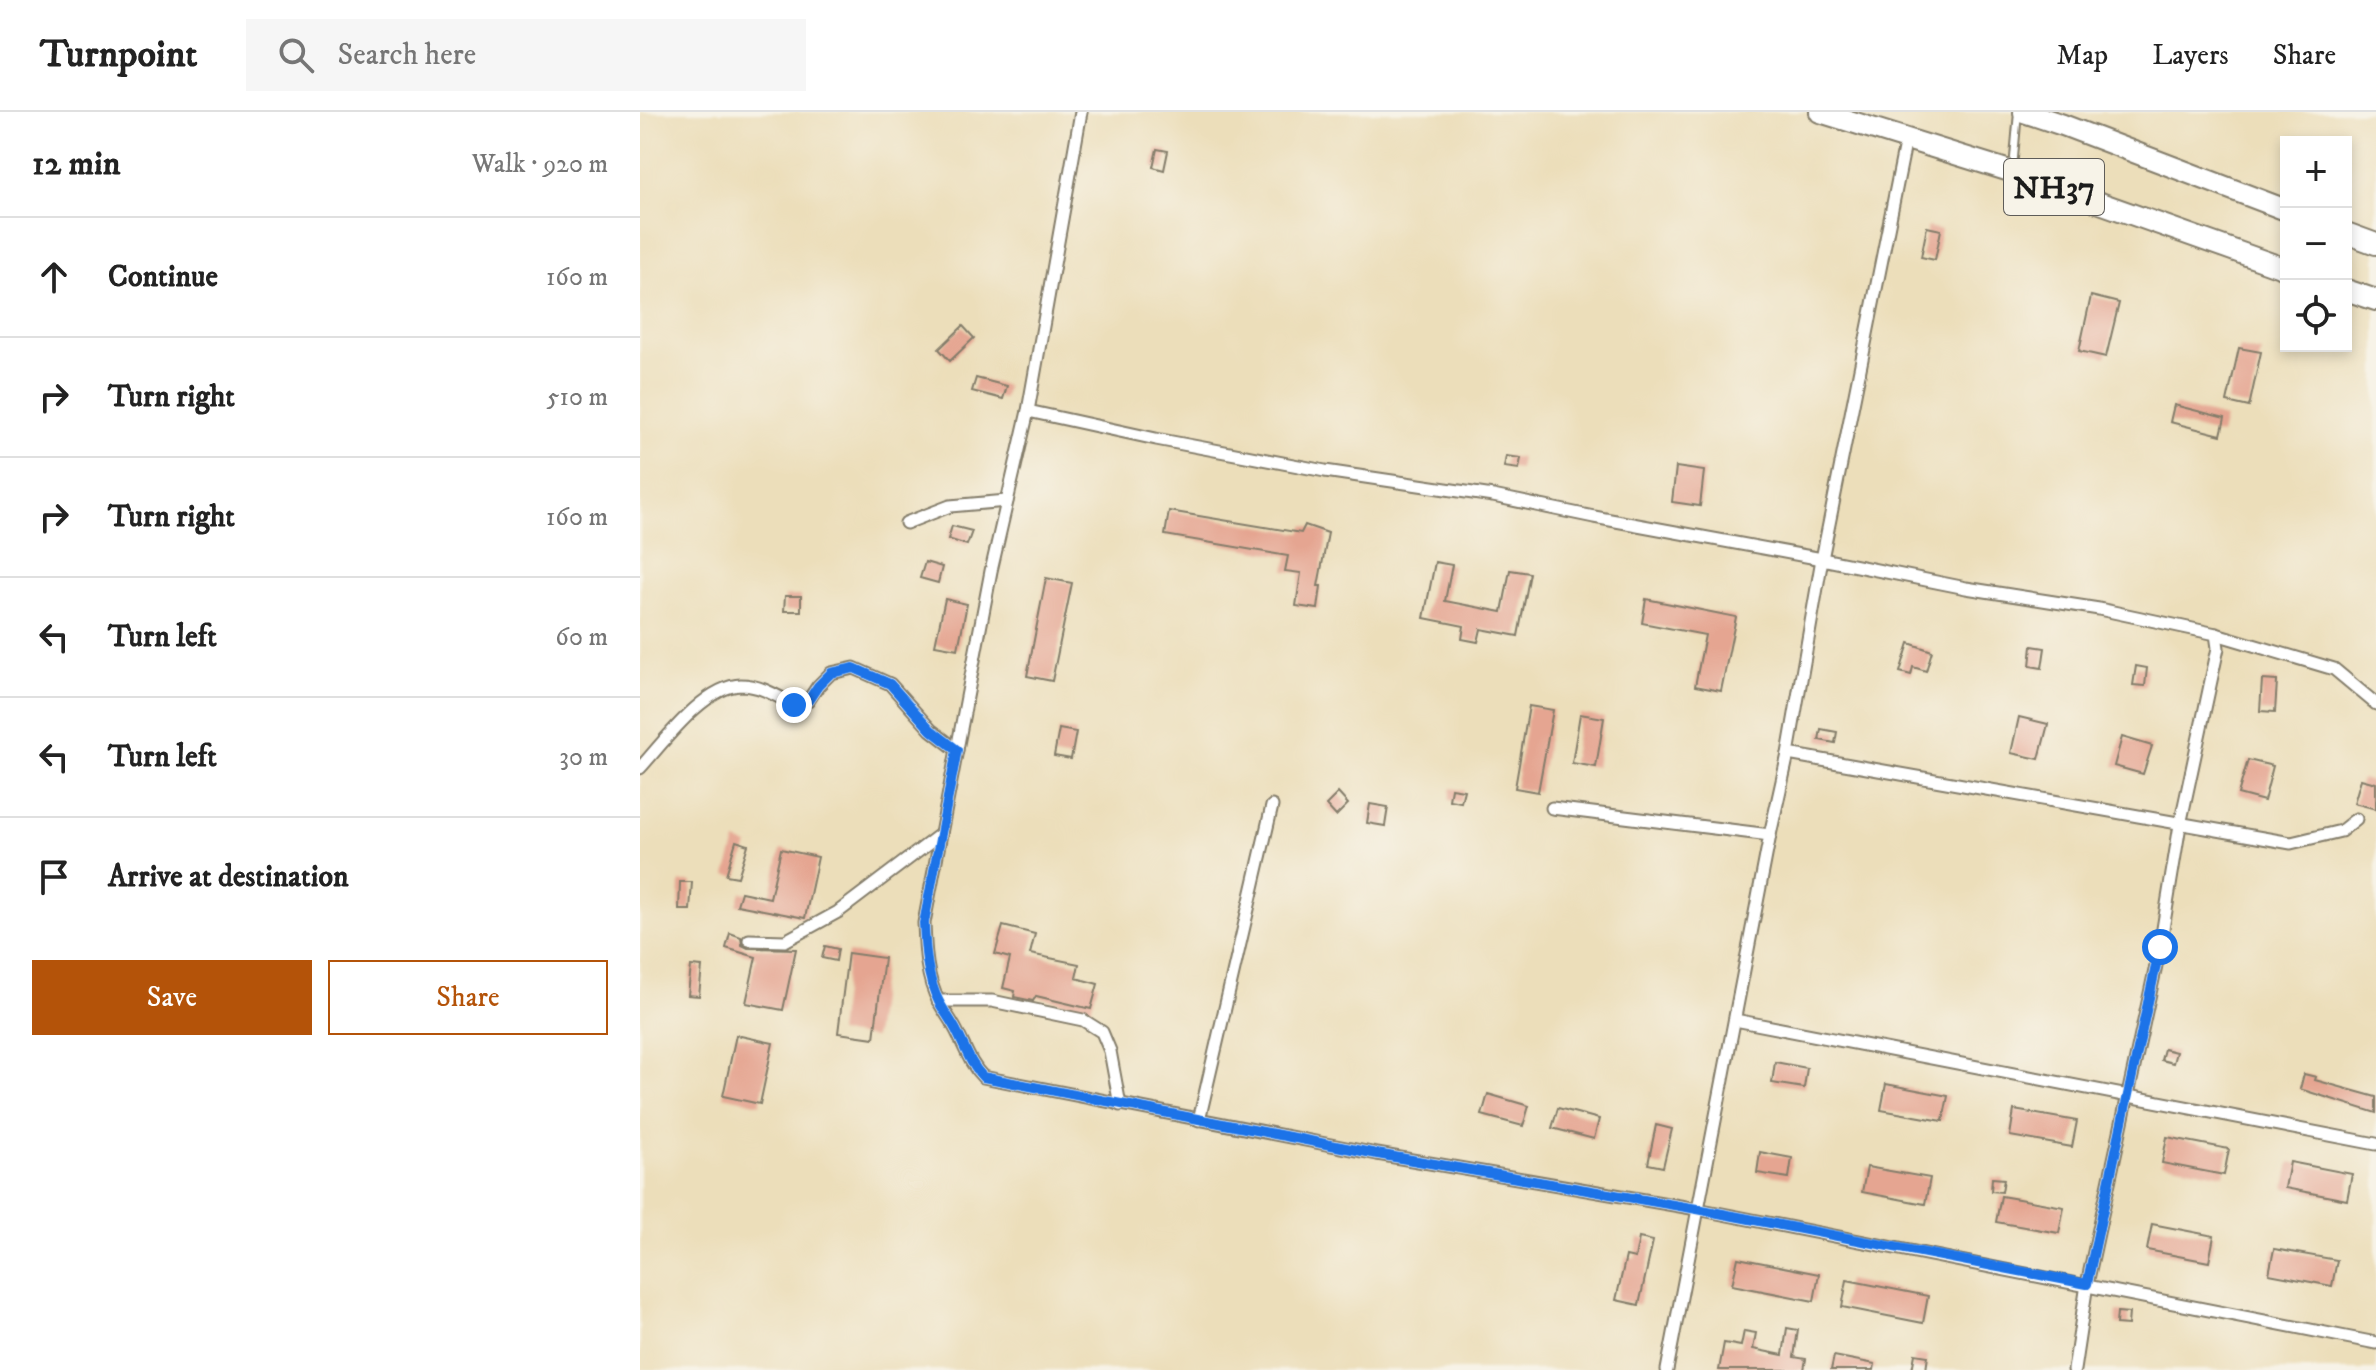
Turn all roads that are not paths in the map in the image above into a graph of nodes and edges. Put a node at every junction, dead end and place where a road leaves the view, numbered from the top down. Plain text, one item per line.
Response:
1 (1081, 112) edge
2 (1820, 112) edge
3 (2021, 112) edge
4 (1906, 139) junction
5 (2013, 172) junction
6 (2281, 208) edge
7 (2352, 235) edge
8 (2376, 244) edge
9 (2280, 267) edge
10 (2352, 292) edge
11 (2376, 300) edge
12 (1028, 411) junction
13 (1007, 501) junction
14 (906, 523) dead end
15 (1822, 559) junction
16 (2216, 634) junction
17 (2376, 704) edge
18 (957, 750) junction
19 (1788, 754) junction
20 (640, 768) edge
21 (1272, 806) dead end
22 (1552, 808) dead end
23 (2356, 819) dead end
24 (2180, 825) junction
25 (941, 834) junction
26 (1770, 835) junction
27 (749, 940) dead end
28 (938, 1001) junction
29 (1735, 1020) junction
30 (2128, 1097) junction
31 (1120, 1105) junction
32 (1199, 1120) junction
33 (2376, 1144) edge
34 (1697, 1209) junction
35 (2087, 1284) junction
36 (2376, 1343) edge
37 (1667, 1370) edge
38 (2074, 1370) edge

1 - 12 street
2 - 4 highway, NH37
3 - 5 lane
3 - 6 highway, NH37
4 - 5 highway, NH37
4 - 15 street
5 - 9 highway, NH37
7 - 8 highway
10 - 11 highway
12 - 13 street
12 - 15 street
13 - 14 street
13 - 18 street
15 - 16 street
15 - 19 street
16 - 17 street
16 - 24 street
18 - 20 street
18 - 25 street
19 - 24 street
19 - 26 street
21 - 32 street
22 - 26 street
23 - 24 street
24 - 30 street
25 - 27 street
25 - 28 street
26 - 29 street
28 - 31 street
28 - 31 street
29 - 30 street
29 - 34 street
30 - 33 street
30 - 35 street
31 - 32 street
32 - 34 street
34 - 35 street
34 - 37 street
35 - 36 street
35 - 38 street

